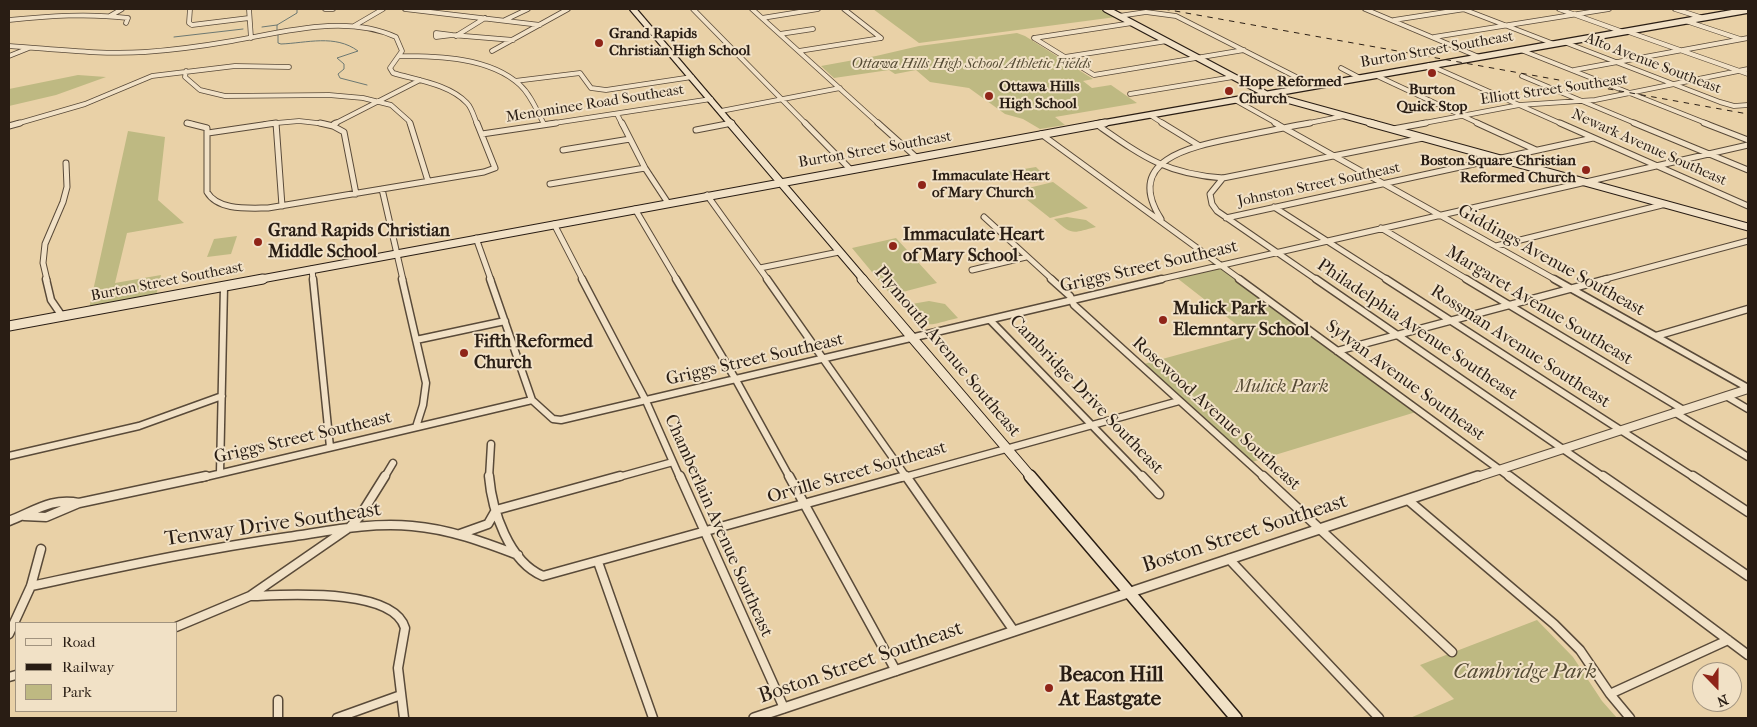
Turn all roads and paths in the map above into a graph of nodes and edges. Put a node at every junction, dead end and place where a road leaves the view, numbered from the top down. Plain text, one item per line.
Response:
1 (122, 9) edge
2 (190, 9) edge
3 (249, 9) edge
4 (325, 9) edge
5 (333, 9) edge
6 (383, 9) edge
7 (405, 9) edge
8 (528, 9) edge
9 (568, 9) edge
10 (633, 9) edge
11 (693, 9) edge
12 (752, 9) edge
13 (818, 9) edge
14 (844, 9) edge
15 (1106, 9) edge
16 (1365, 9) edge
17 (1464, 9) edge
18 (1559, 9) edge
19 (1609, 9) edge
20 (1675, 9) edge
21 (1748, 10) edge
22 (1574, 14) junction
23 (108, 16) junction
24 (1119, 16) junction
25 (249, 18) junction
26 (485, 18) junction
27 (762, 18) junction
28 (1703, 18) junction
29 (9, 20) edge
30 (506, 20) junction
31 (1393, 20) junction
32 (1686, 21) junction
33 (1132, 23) junction
34 (126, 24) dead end
35 (540, 25) junction
36 (353, 26) junction
37 (1507, 26) junction
38 (813, 29) dead end
39 (1624, 31) junction
40 (780, 34) junction
41 (251, 38) junction
42 (1434, 38) junction
43 (1748, 38) edge
44 (1741, 39) junction
45 (512, 40) junction
46 (1167, 42) junction
47 (1564, 42) junction
48 (1748, 42) edge
49 (1554, 44) junction
50 (9, 46) edge
51 (30, 47) junction
52 (1244, 50) junction
53 (1521, 50) junction
54 (1680, 50) junction
55 (492, 51) dead end
56 (799, 52) junction
57 (9, 56) edge
58 (400, 56) junction
59 (1065, 57) junction
60 (1479, 57) junction
61 (1200, 59) junction
62 (1615, 62) junction
63 (1429, 65) junction
64 (289, 67) dead end
65 (1341, 68) dead end
66 (1748, 69) edge
67 (1572, 70) junction
68 (186, 71) junction
69 (1739, 71) junction
70 (1748, 74) edge
71 (1375, 75) junction
72 (1232, 76) junction
73 (1522, 76) dead end
74 (692, 77) junction
75 (1360, 78) junction
76 (420, 80) junction
77 (515, 81) junction
78 (1673, 84) junction
79 (1314, 86) junction
80 (840, 88) junction
81 (1630, 93) junction
82 (1130, 94) dead end
83 (1266, 94) junction
84 (711, 99) junction
85 (781, 100) junction
86 (1235, 100) junction
87 (1580, 100) junction
88 (378, 102) junction
89 (1519, 105) junction
90 (1748, 105) edge
91 (721, 111) junction
92 (617, 114) junction
93 (1150, 115) junction
94 (1344, 116) junction
95 (1463, 116) junction
96 (187, 123) dead end
97 (276, 123) junction
98 (732, 123) junction
99 (334, 124) junction
100 (544, 124) junction
101 (1096, 124) junction
102 (9, 126) edge
103 (1284, 128) junction
104 (1393, 129) junction
105 (696, 130) dead end
106 (208, 133) junction
107 (482, 134) junction
108 (1042, 134) junction
109 (1424, 138) junction
110 (1594, 138) junction
111 (630, 139) junction
112 (1748, 140) edge
113 (1198, 145) junction
114 (1748, 145) edge
115 (563, 150) dead end
116 (1536, 150) junction
117 (1709, 154) junction
118 (1336, 156) junction
119 (916, 157) junction
120 (1499, 158) junction
121 (66, 163) dead end
122 (1158, 165) junction
123 (1658, 166) junction
124 (645, 168) junction
125 (850, 169) junction
126 (1748, 170) edge
127 (1222, 178) junction
128 (428, 181) junction
129 (780, 182) junction
130 (1583, 182) junction
131 (550, 184) dead end
132 (1386, 184) junction
133 (382, 190) junction
134 (356, 194) junction
135 (707, 195) junction
136 (1150, 200) junction
137 (668, 203) junction
138 (1135, 203) junction
139 (1666, 204) junction
140 (282, 206) junction
141 (1748, 206) edge
142 (1274, 207) junction
143 (635, 209) junction
144 (1441, 215) junction
145 (1226, 218) junction
146 (984, 220) dead end
147 (554, 224) junction
148 (1166, 226) junction
149 (1748, 227) edge
150 (1381, 228) junction
151 (476, 238) junction
152 (1326, 240) junction
153 (1748, 241) edge
154 (1496, 246) junction
155 (839, 252) junction
156 (1276, 252) junction
157 (396, 253) junction
158 (1691, 256) junction
159 (1026, 257) junction
160 (1700, 261) dead end
161 (1221, 265) junction
162 (760, 268) junction
163 (312, 269) junction
164 (972, 270) dead end
165 (224, 286) junction
166 (1571, 288) junction
167 (1072, 300) junction
168 (1509, 305) junction
169 (1748, 309) edge
170 (62, 316) junction
171 (990, 320) junction
172 (1451, 320) junction
173 (505, 321) junction
174 (9, 326) edge
175 (1397, 334) junction
176 (1656, 336) junction
177 (912, 338) junction
178 (416, 340) junction
179 (1337, 351) junction
180 (824, 358) junction
181 (736, 380) junction
182 (1748, 388) edge
183 (222, 396) junction
184 (1726, 396) junction
185 (532, 400) junction
186 (1179, 400) junction
187 (646, 401) junction
188 (1748, 409) edge
189 (1678, 411) junction
190 (557, 420) joint
191 (1093, 425) junction
192 (416, 427) junction
193 (1620, 429) junction
194 (491, 444) dead end
195 (330, 447) junction
196 (1006, 448) junction
197 (1563, 448) junction
198 (9, 456) edge
199 (1748, 457) edge
200 (673, 462) junction
201 (393, 463) dead end
202 (1499, 469) junction
203 (220, 473) junction
204 (906, 476) junction
205 (1159, 494) dead end
206 (1408, 500) junction
207 (79, 503) junction
208 (804, 504) junction
209 (496, 510) junction
210 (1748, 512) edge
211 (24, 516) junction
212 (9, 521) edge
213 (350, 527) junction
214 (1320, 529) junction
215 (705, 532) junction
216 (458, 534) junction
217 (41, 549) dead end
218 (518, 554) junction
219 (1228, 559) junction
220 (598, 562) junction
221 (1748, 576) edge
222 (31, 586) junction
223 (1129, 592) junction
224 (250, 596) junction
225 (178, 626) edge
226 (1014, 631) junction
227 (9, 634) edge
228 (1728, 640) junction
229 (1452, 652) dead end
230 (1748, 655) edge
231 (896, 671) junction
232 (1610, 694) junction
233 (401, 695) junction
234 (278, 700) dead end
235 (784, 708) junction
236 (278, 718) edge
237 (337, 718) edge
238 (404, 718) edge
239 (653, 718) edge
240 (754, 718) edge
241 (1236, 718) edge
242 (1380, 718) edge
243 (1630, 718) edge

1 - 23 street
2 - 25 street
3 - 25 street
4 - 5 street
6 - 36 street
7 - 26 street
8 - 30 street
9 - 35 street
10 - 74 main road, Plymouth Avenue Southeast
11 - 85 street
12 - 27 street
13 - 27 street
14 - 56 street
15 - 24 main road
16 - 31 street
17 - 31 street
17 - 37 street
18 - 22 street
19 - 22 street
20 - 28 street
21 - 28 main road, Burton Street Southeast
22 - 37 street
22 - 39 street
23 - 29 street
23 - 34 street
24 - 33 main road
24 - 52 street
25 - 41 street
26 - 30 street
26 - 45 street
27 - 40 street
28 - 32 main road, Burton Street Southeast
30 - 35 street
31 - 42 street
32 - 39 main road, Burton Street Southeast
32 - 44 street
33 - 46 main road
33 - 59 street
35 - 45 street
36 - 41 street
36 - 58 street
37 - 42 street
37 - 49 street
38 - 40 street
39 - 47 main road, Burton Street Southeast
39 - 54 street
40 - 56 street
41 - 51 street
42 - 60 street
43 - 44 street
44 - 48 street
44 - 54 street
45 - 55 street
46 - 59 street
46 - 61 main road
47 - 49 main road, Burton Street Southeast
47 - 62 street, Alto Avenue Southeast
49 - 53 main road, Burton Street Southeast
50 - 51 street
51 - 57 street
52 - 61 street
52 - 79 street
53 - 60 main road, Burton Street Southeast
53 - 67 street
54 - 62 street
54 - 69 street
56 - 80 street
58 - 76 street
58 - 77 street
59 - 61 street
60 - 63 main road, Burton Street Southeast
61 - 72 main road
62 - 67 street
62 - 78 street, Alto Avenue Southeast
63 - 71 main road, Burton Street Southeast
63 - 89 street, Newark Avenue Southeast
64 - 68 street
65 - 75 street
66 - 69 street, Elliott Street Southeast
67 - 81 street
68 - 88 street
68 - 102 street
69 - 70 street
69 - 78 street, Elliott Street Southeast
71 - 75 main road, Burton Street Southeast
71 - 95 street
72 - 82 street
72 - 83 main road
73 - 87 street
74 - 77 street
74 - 84 main road, Plymouth Avenue Southeast
75 - 79 main road, Burton Street Southeast
76 - 88 street
76 - 107 street
77 - 100 street
78 - 81 street, Elliott Street Southeast
78 - 90 street, Alto Avenue Southeast
79 - 83 main road, Burton Street Southeast
80 - 85 street
80 - 119 street
81 - 87 street, Elliott Street Southeast
81 - 112 street
83 - 86 main road, Burton Street Southeast
83 - 94 main road
84 - 91 main road, Plymouth Avenue Southeast
84 - 92 street, Menominee Road Southeast
85 - 91 street
85 - 125 street
86 - 93 main road, Burton Street Southeast
86 - 103 street, Giddings Avenue Southeast
87 - 89 street, Elliott Street Southeast
87 - 117 street
88 - 99 street
88 - 128 street
89 - 95 street, Elliott Street Southeast
89 - 110 street, Newark Avenue Southeast
91 - 98 main road, Plymouth Avenue Southeast
92 - 100 street, Menominee Road Southeast
92 - 111 street
93 - 101 main road, Burton Street Southeast
93 - 113 street
94 - 103 street
94 - 104 main road
95 - 104 street, Elliott Street Southeast
95 - 116 street
96 - 106 street
97 - 99 street
97 - 106 street
97 - 140 street
98 - 105 street
98 - 129 main road, Plymouth Avenue Southeast
99 - 134 street
100 - 107 street, Menominee Road Southeast
101 - 108 main road, Burton Street Southeast
101 - 122 street
103 - 113 street
103 - 118 street, Giddings Avenue Southeast
104 - 109 main road
106 - 140 street
107 - 128 street
108 - 119 main road, Burton Street Southeast
108 - 138 street, Sylvan Avenue Southeast
109 - 118 street
109 - 120 main road
110 - 116 street, Johnston Street Southeast
110 - 123 street, Newark Avenue Southeast
111 - 115 street
111 - 124 street
113 - 122 street
114 - 117 street, Griggs Street Southeast
116 - 120 street, Johnston Street Southeast
117 - 123 street, Griggs Street Southeast
117 - 126 street
118 - 127 street
118 - 132 street, Giddings Avenue Southeast
119 - 125 main road, Burton Street Southeast
120 - 130 main road
120 - 132 street, Johnston Street Southeast
121 - 170 street
122 - 127 street
122 - 136 street
123 - 130 street, Griggs Street Southeast
123 - 141 street, Newark Avenue Southeast
124 - 131 street
124 - 137 street
125 - 129 main road, Burton Street Southeast
127 - 145 street, Philadelphia Avenue Southeast
128 - 133 street
129 - 135 main road, Burton Street Southeast
129 - 155 main road, Plymouth Avenue Southeast
130 - 139 main road
130 - 144 street, Griggs Street Southeast
132 - 142 street, Johnston Street Southeast
132 - 144 street, Giddings Avenue Southeast
133 - 134 street
133 - 157 street
134 - 140 street
135 - 137 main road, Burton Street Southeast
135 - 162 street
136 - 138 street
136 - 148 street
137 - 143 main road, Burton Street Southeast
138 - 148 street, Sylvan Avenue Southeast
139 - 149 main road
139 - 154 street
142 - 145 street, Johnston Street Southeast
142 - 152 street, Rossman Avenue Southeast
143 - 147 main road, Burton Street Southeast
143 - 181 street
144 - 150 street, Griggs Street Southeast
144 - 154 street, Giddings Avenue Southeast
145 - 156 street, Philadelphia Avenue Southeast
146 - 159 street, Rosewood Avenue Southeast
147 - 151 main road, Burton Street Southeast
147 - 187 street, Chamberlain Avenue Southeast
148 - 161 street, Sylvan Avenue Southeast
150 - 152 street, Griggs Street Southeast
150 - 168 street, Margaret Avenue Southeast
151 - 157 main road, Burton Street Southeast
151 - 173 street
152 - 156 street, Griggs Street Southeast
152 - 172 street, Rossman Avenue Southeast
153 - 158 street
154 - 166 street, Giddings Avenue Southeast
155 - 162 street
155 - 177 main road, Plymouth Avenue Southeast
156 - 161 street, Griggs Street Southeast
156 - 175 street, Philadelphia Avenue Southeast
157 - 163 main road, Burton Street Southeast
157 - 178 street
158 - 160 street
158 - 166 street
159 - 164 street
159 - 167 street, Rosewood Avenue Southeast
161 - 167 street, Griggs Street Southeast
161 - 179 street, Sylvan Avenue Southeast
162 - 180 street
163 - 165 main road, Burton Street Southeast
163 - 195 street
165 - 170 main road, Burton Street Southeast
165 - 183 street
166 - 168 street
166 - 176 street, Giddings Avenue Southeast
167 - 171 street, Griggs Street Southeast
167 - 186 street, Rosewood Avenue Southeast
168 - 172 street
168 - 189 street, Margaret Avenue Southeast
169 - 176 street
170 - 174 main road, Burton Street Southeast
171 - 177 street, Griggs Street Southeast
171 - 191 street, Cambridge Drive Southeast
172 - 175 street
172 - 193 street, Rossman Avenue Southeast
173 - 178 street
173 - 185 street
175 - 179 street
175 - 197 street, Philadelphia Avenue Southeast
176 - 182 street, Giddings Avenue Southeast
177 - 180 street, Griggs Street Southeast
177 - 196 main road, Plymouth Avenue Southeast
178 - 192 street
179 - 202 street, Sylvan Avenue Southeast
180 - 181 street, Griggs Street Southeast
180 - 204 street
181 - 187 street, Griggs Street Southeast
181 - 208 street
182 - 184 street, Boston Street Southeast
183 - 198 street
183 - 203 street
184 - 188 street
184 - 189 street, Boston Street Southeast
185 - 190 street
185 - 192 street, Griggs Street Southeast
186 - 191 street, Orville Street Southeast
186 - 214 street, Rosewood Avenue Southeast
187 - 190 street, Griggs Street Southeast
187 - 200 street, Chamberlain Avenue Southeast
189 - 193 street, Boston Street Southeast
189 - 199 street, Margaret Avenue Southeast
191 - 196 street, Orville Street Southeast
191 - 205 street, Cambridge Drive Southeast
192 - 195 street, Griggs Street Southeast
193 - 197 street, Boston Street Southeast
193 - 210 street, Rossman Avenue Southeast
194 - 209 street
195 - 203 street, Griggs Street Southeast
196 - 204 street, Orville Street Southeast
196 - 223 main road, Plymouth Avenue Southeast
197 - 202 street, Boston Street Southeast
197 - 221 street, Philadelphia Avenue Southeast
200 - 209 street
200 - 215 street, Chamberlain Avenue Southeast
201 - 213 street
202 - 206 street, Boston Street Southeast
202 - 228 street, Sylvan Avenue Southeast
203 - 207 street, Griggs Street Southeast
204 - 208 street, Orville Street Southeast
204 - 226 street
206 - 214 street, Boston Street Southeast
206 - 232 street
207 - 211 street, Griggs Street Southeast
207 - 211 street, Griggs Street Southeast
208 - 215 street, Orville Street Southeast
208 - 231 street
209 - 216 street
209 - 218 street
211 - 212 street, Griggs Street Southeast
213 - 216 street, Tenway Drive Southeast
213 - 222 street, Tenway Drive Southeast
213 - 224 street
214 - 219 street, Boston Street Southeast
214 - 229 street, Rosewood Avenue Southeast
215 - 220 street, Orville Street Southeast
215 - 235 street, Chamberlain Avenue Southeast
216 - 218 street, Tenway Drive Southeast
217 - 222 street
218 - 220 street, Orville Street Southeast
219 - 223 street, Boston Street Southeast
219 - 242 street
220 - 239 street
222 - 227 street
223 - 226 street, Boston Street Southeast
223 - 241 main road, Plymouth Avenue Southeast
224 - 225 street
224 - 233 street
226 - 231 street, Boston Street Southeast
228 - 230 street, Sylvan Avenue Southeast
228 - 232 street
231 - 235 street, Boston Street Southeast
232 - 243 street
233 - 237 street
233 - 238 street
234 - 236 street
235 - 240 street, Boston Street Southeast

